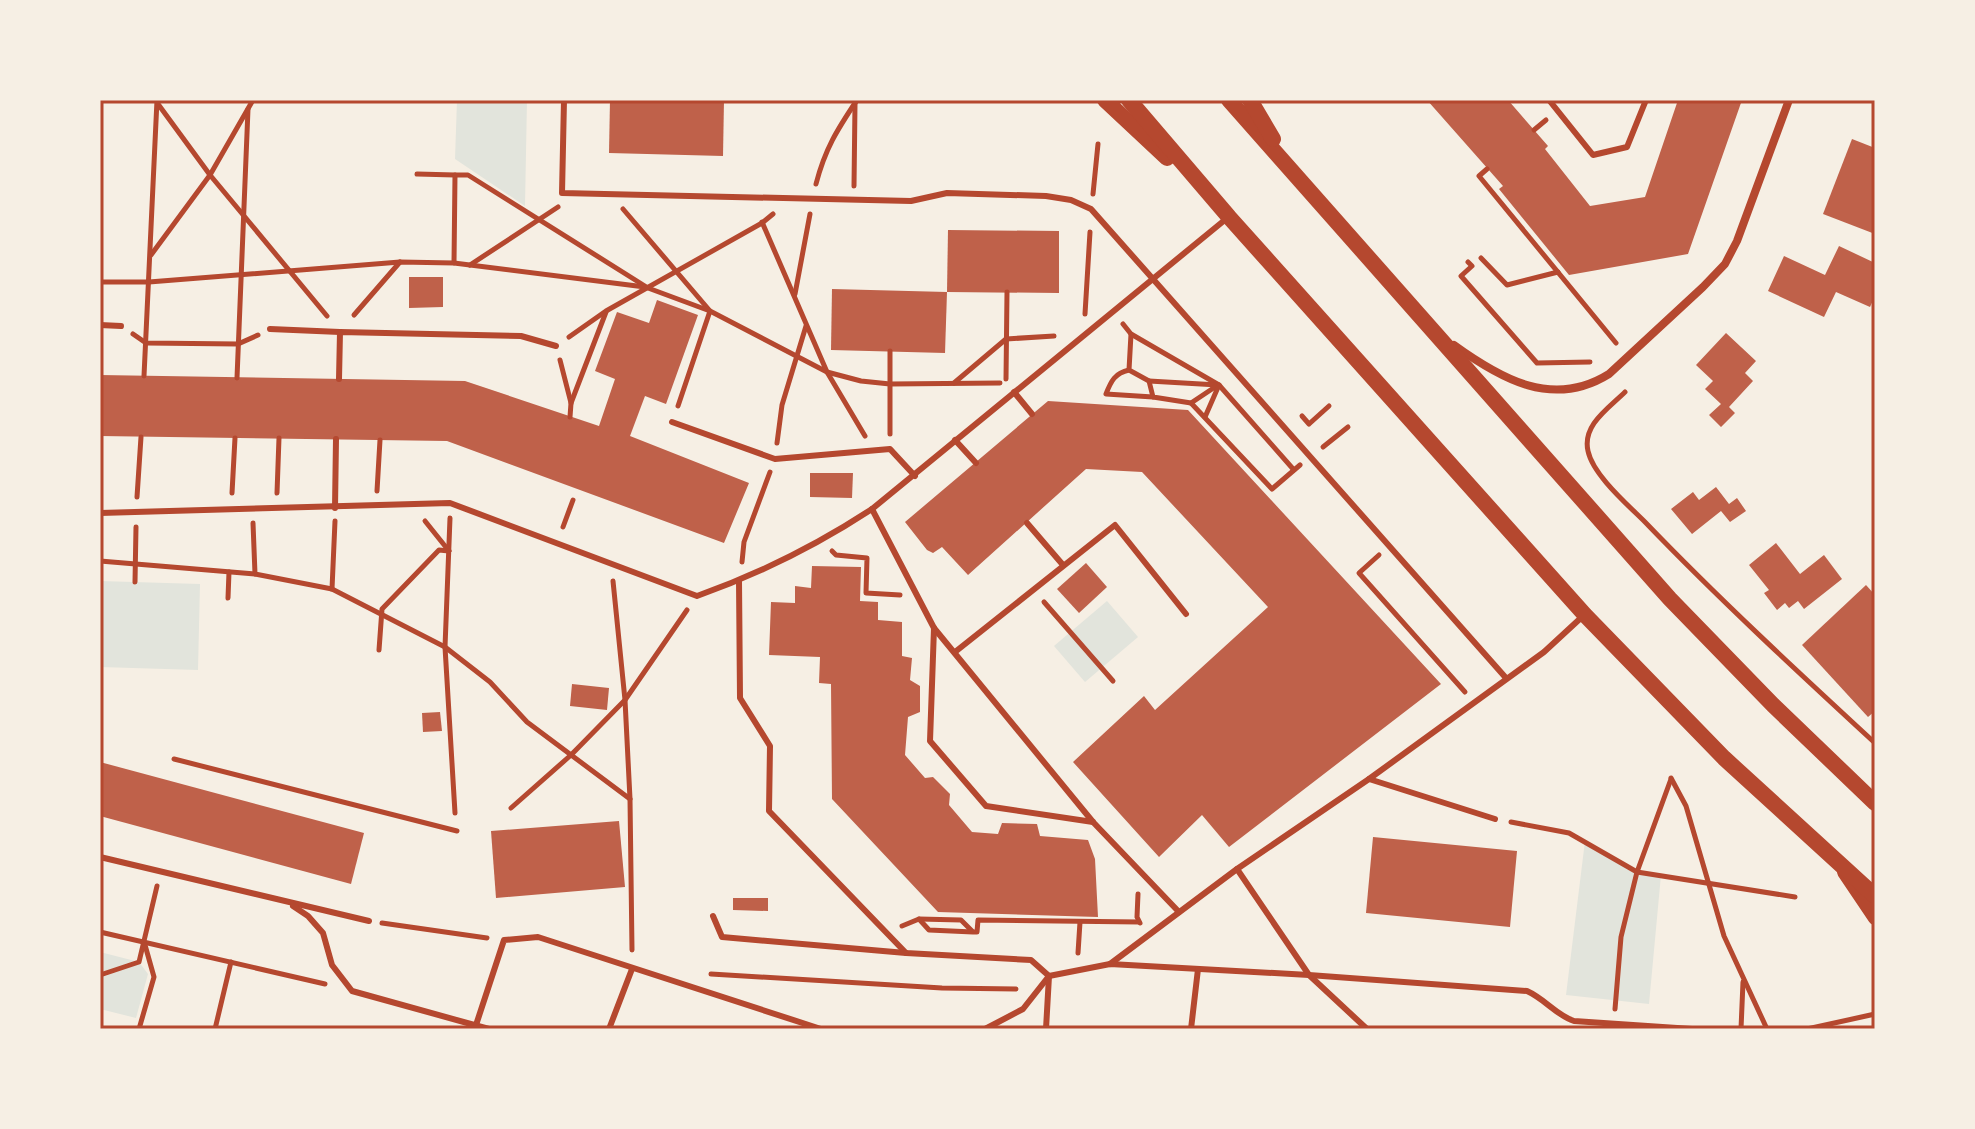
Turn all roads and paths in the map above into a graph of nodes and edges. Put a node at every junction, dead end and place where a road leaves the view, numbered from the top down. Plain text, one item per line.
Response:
1 (253, 100) edge
2 (564, 100) edge
3 (1105, 100) edge
4 (1129, 100) edge
5 (1229, 100) edge
6 (1250, 100) edge
7 (1549, 100) edge
8 (1646, 100) edge
9 (1789, 100) edge
10 (158, 102) edge
11 (856, 102) edge
12 (248, 109) junction
13 (1098, 144) dead end
14 (1487, 169) dead end
15 (1292, 171) junction
16 (417, 174) dead end
17 (210, 175) junction
18 (455, 175) junction
19 (579, 193) junction
20 (610, 194) junction
21 (759, 197) junction
22 (775, 198) junction
23 (813, 198) junction
24 (854, 199) junction
25 (1091, 209) junction
26 (244, 213) junction
27 (1229, 217) junction
28 (539, 219) junction
29 (762, 223) junction
30 (151, 256) junction
31 (400, 262) junction
32 (454, 263) junction
33 (469, 265) junction
34 (288, 271) junction
35 (678, 271) junction
36 (1558, 272) junction
37 (241, 275) junction
38 (1155, 280) junction
39 (100, 282) edge
40 (149, 282) junction
41 (648, 288) junction
42 (1007, 292) dead end
43 (794, 297) junction
44 (606, 311) junction
45 (710, 311) junction
46 (1113, 313) junction
47 (100, 325) edge
48 (807, 325) junction
49 (121, 326) joint
50 (1430, 328) junction
51 (270, 329) joint
52 (340, 332) junction
53 (1084, 334) junction
54 (1131, 334) junction
55 (1006, 339) junction
56 (146, 343) junction
57 (1617, 343) dead end
58 (238, 344) junction
59 (556, 346) junction
60 (890, 351) dead end
61 (796, 356) junction
62 (1596, 362) dead end
63 (1129, 370) junction
64 (827, 372) junction
65 (144, 376) dead end
66 (237, 378) dead end
67 (339, 379) dead end
68 (1149, 381) junction
69 (954, 383) junction
70 (890, 384) junction
71 (1219, 385) junction
72 (1014, 392) junction
73 (1625, 392) dead end
74 (1153, 397) junction
75 (571, 403) junction
76 (1191, 403) junction
77 (1329, 406) dead end
78 (1311, 407) dead end
79 (1032, 414) dead end
80 (1318, 415) junction
81 (1302, 416) dead end
82 (570, 417) dead end
83 (1205, 417) junction
84 (672, 422) joint
85 (141, 437) dead end
86 (235, 438) dead end
87 (279, 438) dead end
88 (336, 439) dead end
89 (380, 440) dead end
90 (955, 440) junction
91 (890, 449) junction
92 (873, 450) junction
93 (775, 459) junction
94 (976, 463) dead end
95 (915, 476) junction
96 (573, 500) dead end
97 (450, 503) junction
98 (412, 505) junction
99 (377, 506) junction
100 (335, 508) junction
101 (276, 509) junction
102 (872, 509) junction
103 (232, 510) junction
104 (252, 510) junction
105 (100, 513) edge
106 (136, 513) junction
107 (1027, 523) dead end
108 (558, 543) junction
109 (1389, 547) junction
110 (449, 551) junction
111 (859, 557) dead end
112 (100, 561) edge
113 (136, 564) junction
114 (611, 564) junction
115 (1063, 565) junction
116 (229, 572) junction
117 (255, 574) junction
118 (739, 581) junction
119 (135, 582) dead end
120 (332, 589) junction
121 (1032, 590) junction
122 (917, 595) junction
123 (697, 596) junction
124 (228, 598) dead end
125 (381, 613) junction
126 (1186, 614) dead end
127 (1585, 615) junction
128 (934, 628) junction
129 (445, 647) junction
130 (379, 650) dead end
131 (955, 652) junction
132 (1506, 678) junction
133 (1113, 681) dead end
134 (625, 700) junction
135 (1474, 702) junction
136 (1875, 743) edge
137 (571, 755) junction
138 (174, 759) dead end
139 (1369, 779) junction
140 (630, 799) junction
141 (1875, 803) edge
142 (511, 808) dead end
143 (455, 813) dead end
144 (1495, 819) joint
145 (1093, 822) junction
146 (457, 831) dead end
147 (100, 857) edge
148 (1837, 862) junction
149 (1139, 869) junction
150 (1237, 869) junction
151 (160, 872) junction
152 (1637, 872) junction
153 (1709, 882) junction
154 (1875, 896) edge
155 (1795, 897) dead end
156 (290, 904) junction
157 (1179, 912) junction
158 (713, 916) dead end
159 (1875, 918) edge
160 (919, 919) junction
161 (369, 921) joint
162 (1080, 922) junction
163 (1140, 922) junction
164 (100, 932) edge
165 (973, 932) junction
166 (1148, 935) junction
167 (888, 937) junction
168 (504, 940) junction
169 (144, 942) junction
170 (906, 953) junction
171 (231, 962) junction
172 (1110, 964) junction
173 (632, 969) junction
174 (1198, 969) junction
175 (1077, 970) junction
176 (709, 974) dead end
177 (100, 975) edge
178 (1309, 975) junction
179 (1049, 976) junction
180 (1743, 981) junction
181 (352, 991) junction
182 (1616, 1001) dead end
183 (1875, 1014) edge
184 (476, 1025) junction
185 (139, 1029) edge
186 (215, 1029) edge
187 (489, 1029) edge
188 (609, 1029) edge
189 (821, 1029) edge
190 (985, 1029) edge
191 (1046, 1029) edge
192 (1191, 1029) edge
193 (1367, 1029) edge
194 (1692, 1029) edge
195 (1741, 1029) edge
196 (1767, 1029) edge
197 (1807, 1029) edge

1 - 12 path
2 - 19 lane
3 - 27 main road
4 - 27 main road
5 - 15 main road
6 - 15 main road
7 - 8 lane
9 - 50 street
10 - 17 path
10 - 30 path
11 - 23 path
11 - 24 path
12 - 17 path
12 - 26 path
13 - 25 path
14 - 36 path
15 - 50 main road
16 - 18 path
17 - 26 path
17 - 30 path
18 - 28 path
18 - 32 path
19 - 20 lane
19 - 28 path
20 - 21 lane
20 - 35 path
21 - 22 lane
21 - 29 path
22 - 23 lane
22 - 29 path
23 - 24 lane
23 - 43 path
24 - 25 lane
25 - 38 lane
25 - 53 path
26 - 34 path
26 - 37 path
27 - 38 lane
27 - 127 main road
28 - 33 path
28 - 41 path
29 - 35 path
29 - 43 path
30 - 40 path
31 - 32 path
31 - 34 path
31 - 52 path
32 - 33 path
33 - 41 path
34 - 37 path
34 - 52 path
35 - 41 path
35 - 45 path
36 - 57 path
36 - 62 path
37 - 40 path
37 - 58 path
38 - 46 lane
38 - 109 lane
39 - 40 path
40 - 56 path
41 - 44 path
41 - 45 path
42 - 55 path
43 - 48 path
44 - 59 path
44 - 75 path
45 - 61 path
45 - 84 path
46 - 53 lane
46 - 54 path
47 - 49 lane
48 - 61 path
48 - 64 path
49 - 56 path
50 - 141 main road
51 - 52 lane
51 - 58 path
52 - 59 lane
52 - 67 lane
53 - 55 path
53 - 72 lane
54 - 63 path
54 - 71 path
55 - 69 path
55 - 69 path
56 - 58 path
56 - 65 path
58 - 66 path
59 - 75 path
60 - 70 path
61 - 64 path
61 - 93 path
63 - 68 path
63 - 74 path
64 - 70 path
64 - 92 path
68 - 71 path
68 - 74 path
69 - 70 path
70 - 91 path
71 - 76 path
71 - 83 path
71 - 83 path
72 - 79 lane
72 - 90 lane
73 - 136 path
74 - 76 path
75 - 82 path
76 - 83 path
77 - 80 path
78 - 80 path
80 - 81 path
84 - 93 lane
85 - 106 path
86 - 103 path
87 - 101 path
88 - 100 lane
89 - 99 path
90 - 94 lane
90 - 95 lane
91 - 92 lane
91 - 95 lane
92 - 93 lane
93 - 118 path
95 - 102 lane
96 - 108 path
97 - 98 lane
97 - 108 lane
97 - 110 path
98 - 99 lane
98 - 110 path
99 - 100 lane
100 - 101 lane
100 - 120 path
101 - 104 lane
102 - 118 lane
102 - 122 lane
103 - 104 lane
103 - 106 lane
104 - 117 path
105 - 106 lane
106 - 113 path
107 - 115 lane
108 - 114 lane
109 - 132 lane
109 - 135 path
110 - 125 path
110 - 129 path
111 - 122 path
112 - 113 path
113 - 116 path
113 - 119 path
114 - 123 lane
114 - 134 path
115 - 121 lane
115 - 126 lane
116 - 117 path
116 - 124 path
117 - 120 path
118 - 123 lane
118 - 167 lane
120 - 125 path
121 - 131 lane
121 - 133 path
122 - 128 lane
123 - 134 path
125 - 129 path
125 - 130 path
127 - 132 lane
127 - 148 main road
128 - 131 lane
128 - 145 lane
129 - 137 path
129 - 143 path
131 - 145 lane
132 - 135 lane
134 - 137 path
134 - 140 path
135 - 139 lane
137 - 140 path
137 - 142 path
138 - 146 path
139 - 144 lane
139 - 150 lane
140 - 173 path
144 - 152 path
145 - 149 lane
147 - 151 lane
148 - 154 main road
148 - 159 street
149 - 157 lane
149 - 163 path
150 - 157 lane
150 - 178 lane
151 - 156 lane
151 - 169 path
152 - 153 path
152 - 153 path
152 - 182 path
153 - 155 path
153 - 180 path
156 - 161 lane
156 - 181 lane
157 - 166 lane
158 - 170 lane
160 - 165 path
160 - 165 path
160 - 167 path
161 - 168 path
162 - 163 path
162 - 165 path
162 - 175 path
163 - 166 path
164 - 169 path
166 - 172 lane
167 - 170 lane
168 - 173 lane
168 - 184 lane
169 - 171 path
169 - 177 path
169 - 185 path
170 - 179 lane
171 - 181 path
171 - 186 path
172 - 174 lane
172 - 175 lane
173 - 188 lane
173 - 189 lane
174 - 178 lane
174 - 192 lane
175 - 179 lane
176 - 179 path
178 - 193 lane
178 - 194 lane
179 - 190 lane
179 - 191 lane
180 - 195 path
180 - 196 path
181 - 184 lane
183 - 197 path
184 - 187 lane

